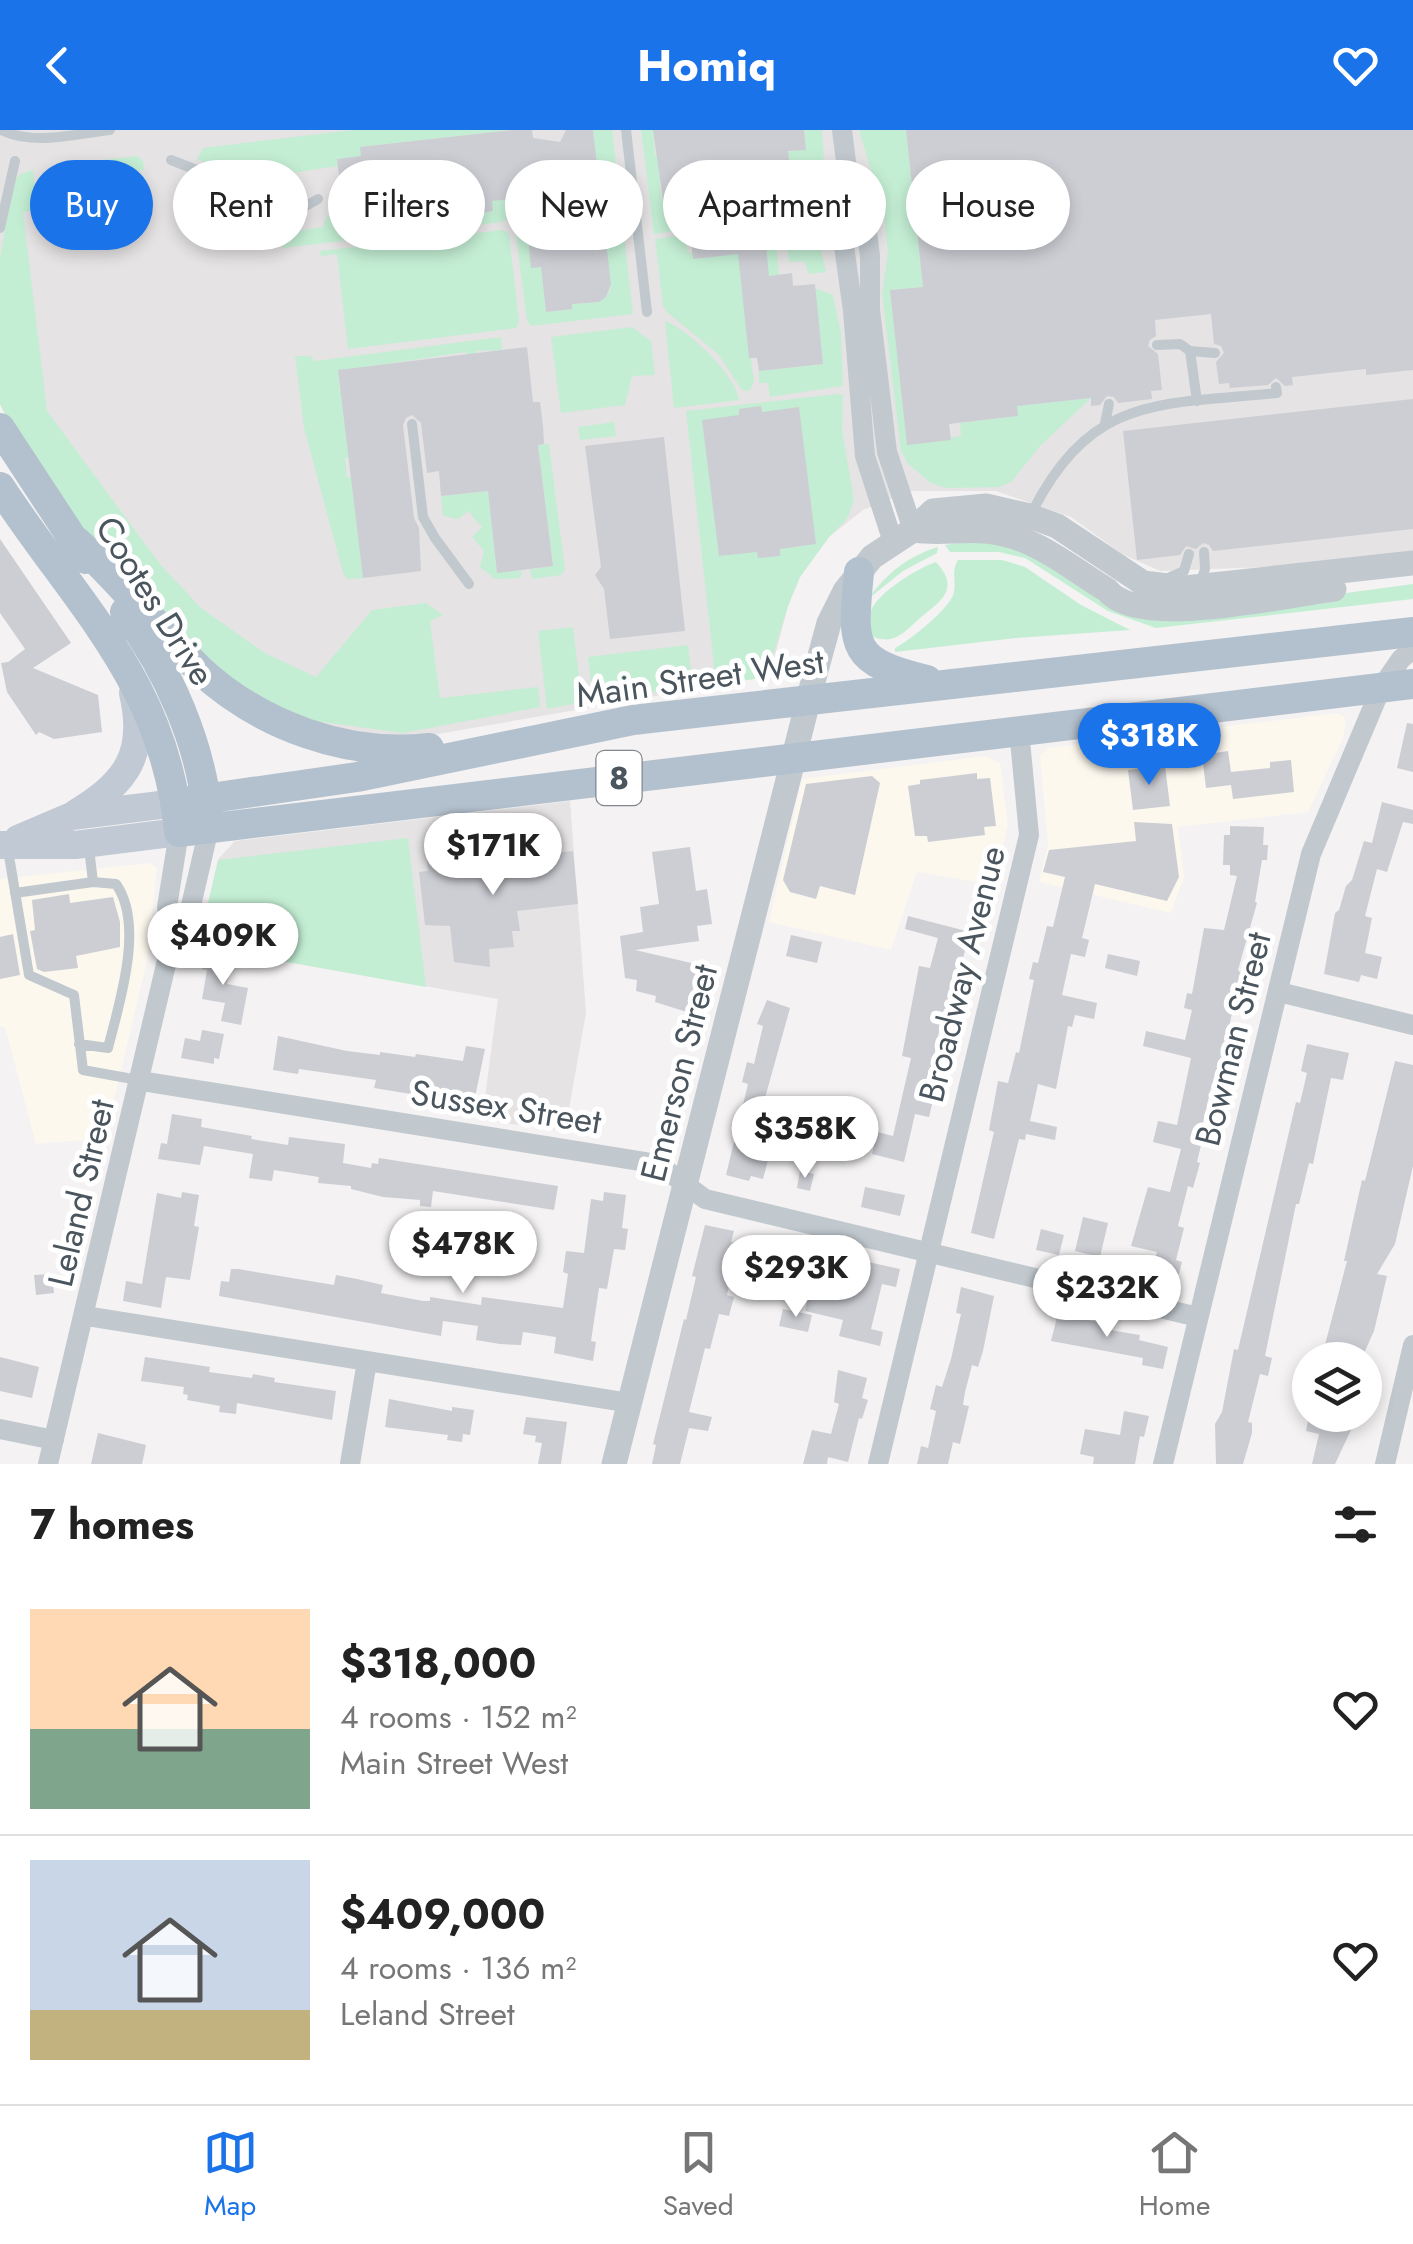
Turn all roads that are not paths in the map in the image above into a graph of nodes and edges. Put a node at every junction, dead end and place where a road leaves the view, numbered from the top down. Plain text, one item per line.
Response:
1 (1, 130) edge
2 (110, 130) edge
3 (626, 130) edge
4 (842, 130) edge
5 (171, 160) dead end
6 (15, 162) dead end
7 (318, 199) dead end
8 (0, 228) edge
9 (648, 312) dead end
10 (1158, 345) dead end
11 (1190, 351) junction
12 (1215, 353) dead end
13 (1276, 387) dead end
14 (1196, 401) junction
15 (1109, 404) dead end
16 (1105, 423) junction
17 (412, 424) dead end
18 (0, 428) edge
19 (0, 487) edge
20 (1025, 526) junction
21 (903, 536) junction
22 (76, 542) junction
23 (1204, 552) dead end
24 (1189, 554) dead end
25 (1413, 562) edge
26 (859, 572) junction
27 (1135, 576) junction
28 (1202, 576) junction
29 (1413, 579) edge
30 (470, 584) dead end
31 (1107, 590) junction
32 (1413, 632) edge
33 (1413, 649) edge
34 (128, 672) junction
35 (944, 684) junction
36 (1413, 684) edge
37 (1381, 688) junction
38 (808, 699) junction
39 (601, 725) junction
40 (1019, 730) junction
41 (794, 757) junction
42 (72, 816) junction
43 (193, 816) junction
44 (88, 843) junction
45 (4, 844) edge
46 (94, 882) junction
47 (15, 893) junction
48 (173, 935) junction
49 (1279, 992) junction
50 (1413, 1025) edge
51 (80, 1044) junction
52 (141, 1081) junction
53 (686, 1186) junction
54 (927, 1253) junction
55 (86, 1316) junction
56 (1198, 1317) junction
57 (1413, 1345) edge
58 (367, 1361) junction
59 (630, 1403) junction
60 (0, 1429) edge
61 (54, 1440) junction
62 (48, 1464) edge
63 (350, 1464) edge
64 (614, 1464) edge
65 (878, 1464) edge
66 (1164, 1464) edge
67 (1385, 1464) edge

1 - 2 lane
3 - 9 lane
4 - 21 street
5 - 7 lane
6 - 8 lane
10 - 11 lane
11 - 12 lane
11 - 14 lane
13 - 14 lane
14 - 16 lane
15 - 16 lane
16 - 20 lane
17 - 30 lane
18 - 22 main road, Cootes Drive
19 - 34 main road, Cootes Drive
20 - 21 street, Emerson Street
20 - 27 street
20 - 31 street
21 - 26 street, Emerson Street
22 - 39 main road
22 - 43 main road, Cootes Drive
23 - 28 lane
24 - 27 lane
25 - 28 street
26 - 35 main road
26 - 38 street, Emerson Street
27 - 28 street
28 - 31 lane
29 - 31 street
32 - 35 main road, Main Street West / 8
33 - 37 street, Bowman Street
34 - 42 main road
34 - 43 main road, Cootes Drive
35 - 38 main road, Main Street West / 8
36 - 37 main road, Main Street West / 8
37 - 40 main road, Main Street West / 8
37 - 49 street, Bowman Street
38 - 39 main road, Main Street West / 8
38 - 41 street, Emerson Street
39 - 43 main road, Main Street West / 8
40 - 41 main road, Main Street West / 8
40 - 54 street, Broadway Avenue
41 - 43 main road, Main Street West / 8
41 - 53 street, Emerson Street
42 - 43 main road, Main Street West
42 - 45 main road, Main Street West
43 - 44 main road, Main Street West
43 - 48 street, Leland Street
43 - 48 street, Leland Street
44 - 45 main road, Main Street West
44 - 46 lane
45 - 47 lane
46 - 47 lane
46 - 51 lane
47 - 51 lane
48 - 52 street, Leland Street
49 - 50 street
49 - 56 street, Bowman Street
51 - 52 lane
52 - 53 street, Sussex Street
52 - 55 street, Leland Street
53 - 54 street, Sussex Street
53 - 59 street, Emerson Street
54 - 56 street, Sussex Street
54 - 65 street, Broadway Avenue
55 - 58 street
55 - 61 street, Leland Street
56 - 66 street, Bowman Street
57 - 67 street
58 - 59 street
58 - 63 street
59 - 64 street, Emerson Street
60 - 61 street
61 - 62 street, Leland Street

